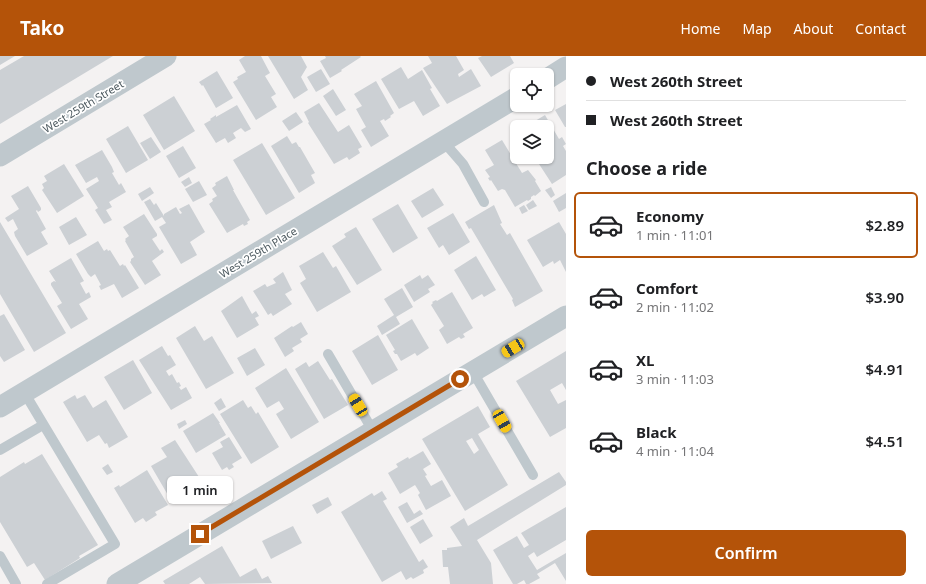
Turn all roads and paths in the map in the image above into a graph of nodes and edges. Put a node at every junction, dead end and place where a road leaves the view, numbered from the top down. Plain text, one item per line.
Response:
1 (166, 56) edge
2 (566, 68) edge
3 (554, 75) edge
4 (510, 101) edge
5 (443, 141) junction
6 (0, 156) edge
7 (484, 202) dead end
8 (566, 316) edge
9 (328, 354) dead end
10 (473, 372) junction
11 (24, 392) junction
12 (0, 407) edge
13 (43, 425) junction
14 (374, 431) junction
15 (0, 450) edge
16 (533, 475) dead end
17 (0, 556) edge
18 (16, 584) edge
19 (47, 584) edge
20 (117, 584) edge

1 - 6 street, West 259th Street
2 - 3 street
4 - 5 street, West 259th Place
5 - 7 lane
5 - 11 street, West 259th Place
8 - 10 street
9 - 14 lane
10 - 14 street
10 - 16 lane
11 - 12 street, West 259th Place
11 - 13 lane
13 - 15 lane
13 - 19 lane
14 - 20 street
17 - 18 lane

